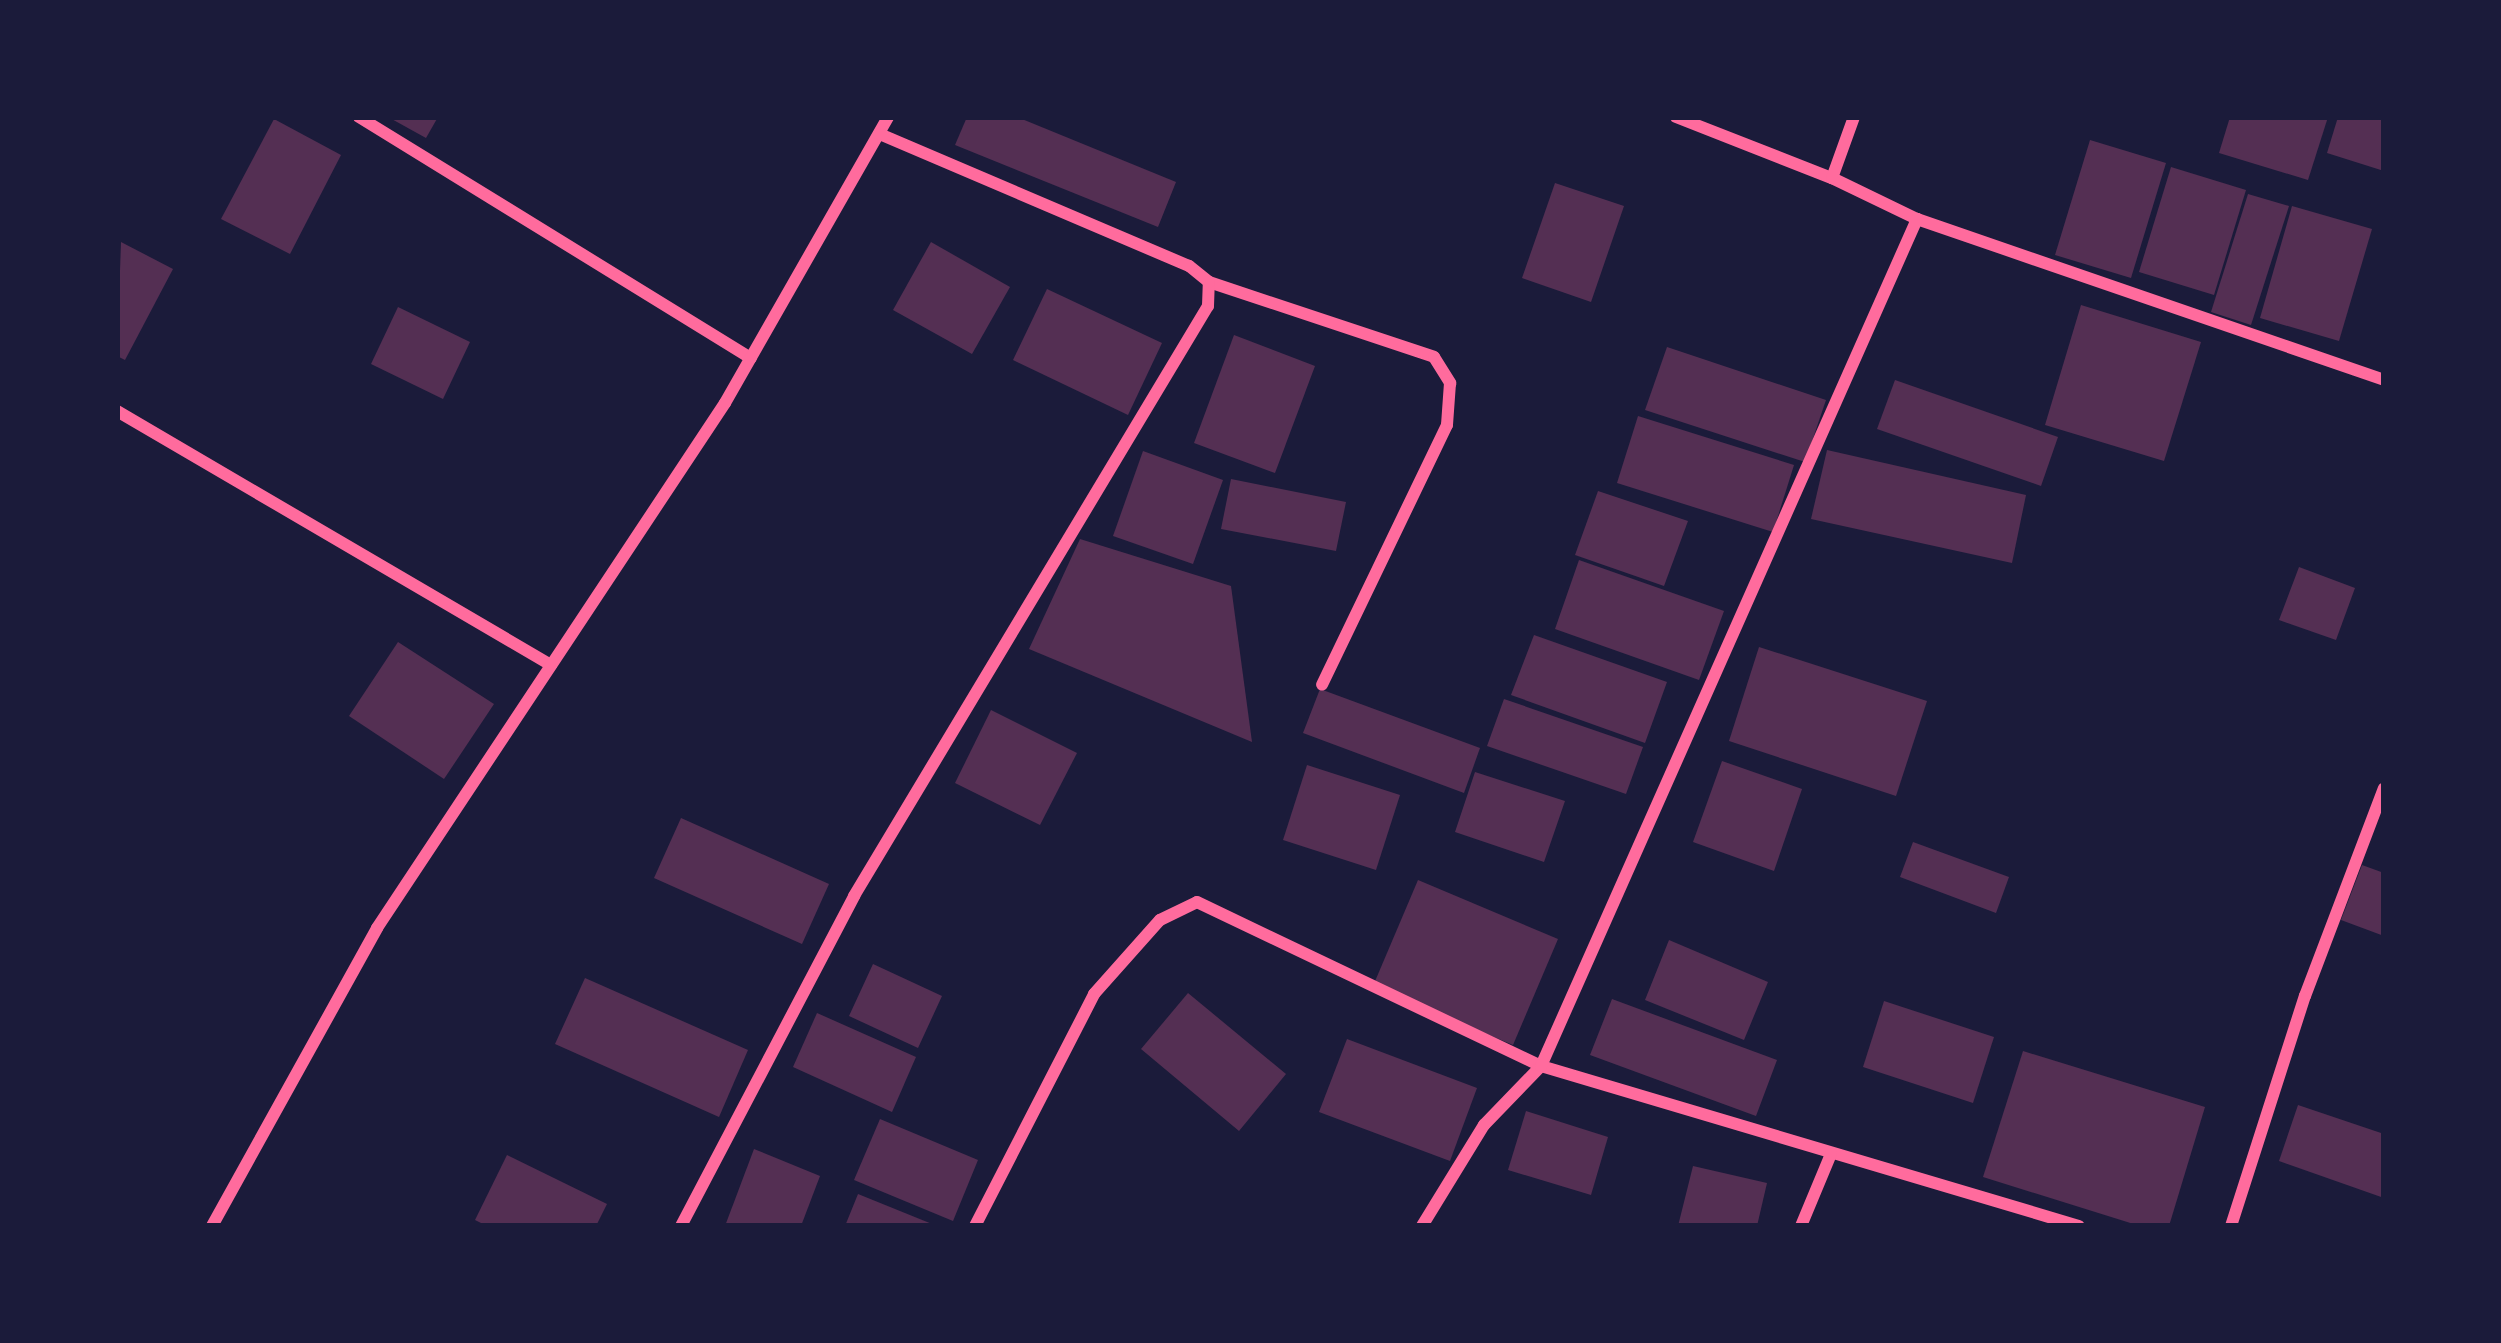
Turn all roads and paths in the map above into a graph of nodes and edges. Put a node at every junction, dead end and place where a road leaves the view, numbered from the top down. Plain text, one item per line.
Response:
1 (359, 117) edge
2 (888, 117) edge
3 (1676, 117) edge
4 (1854, 117) edge
5 (879, 134) junction
6 (1832, 178) junction
7 (1917, 219) junction
8 (1209, 282) junction
9 (751, 358) junction
10 (2384, 380) edge
11 (117, 410) edge
12 (551, 664) junction
13 (1322, 685) dead end
14 (2384, 788) edge
15 (1541, 1066) junction
16 (1831, 1154) junction
17 (212, 1226) edge
18 (681, 1226) edge
19 (975, 1226) edge
20 (1422, 1226) edge
21 (1801, 1226) edge
22 (2079, 1226) edge
23 (2231, 1226) edge

1 - 9 street
2 - 5 street
3 - 6 street
4 - 6 street
5 - 8 street
5 - 9 street
6 - 7 street
7 - 10 street
7 - 15 street
8 - 13 street
8 - 18 street
9 - 12 street
11 - 12 street
12 - 17 street
14 - 23 street
15 - 16 street
15 - 19 street
15 - 20 street
16 - 21 street
16 - 22 street

